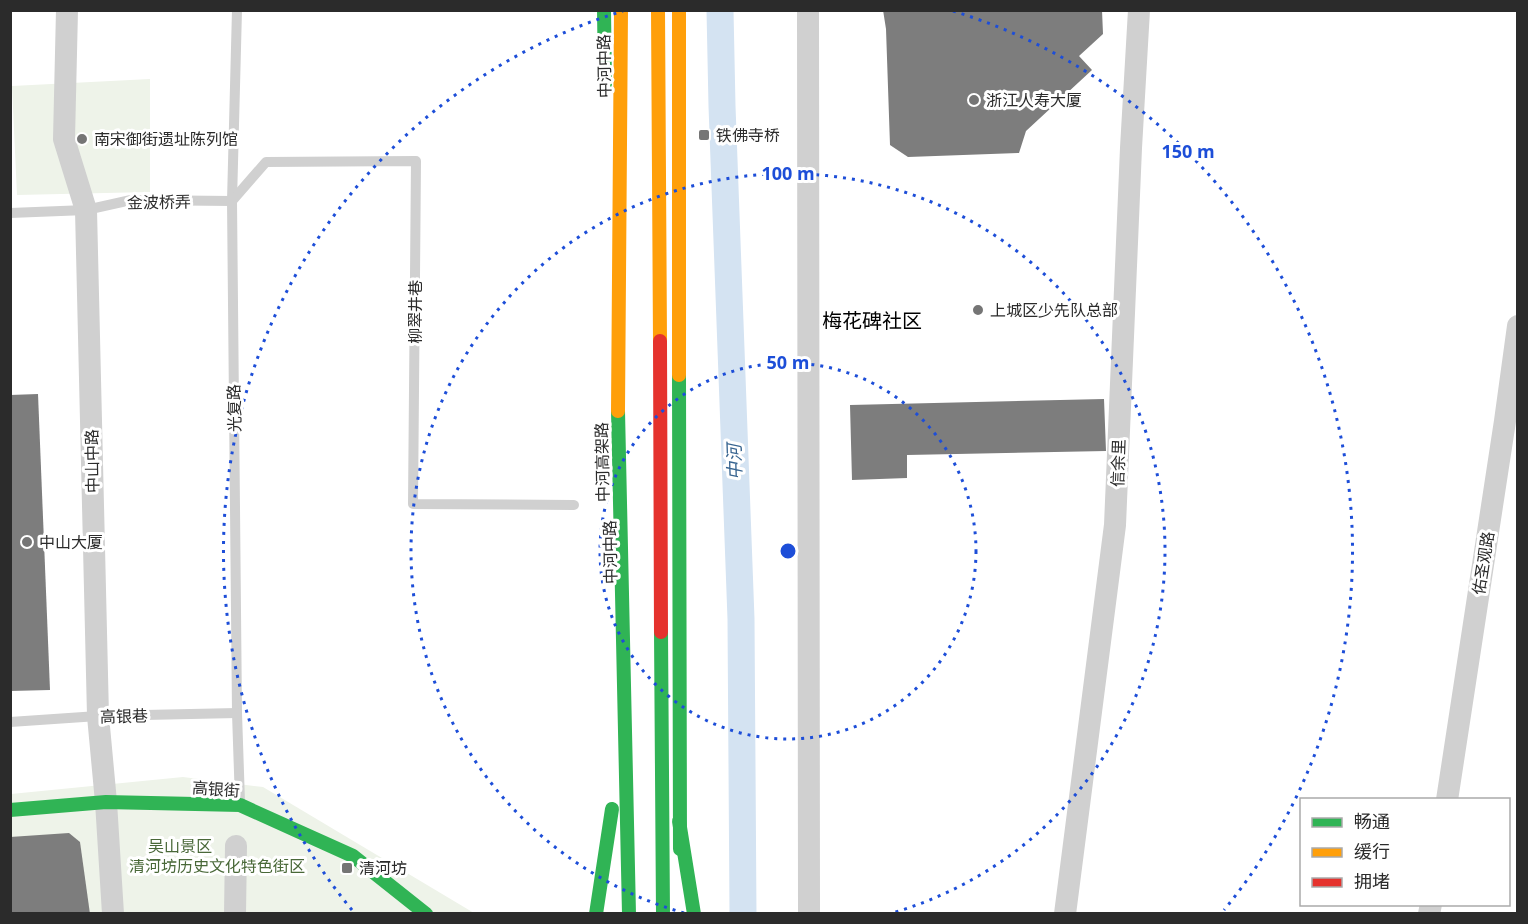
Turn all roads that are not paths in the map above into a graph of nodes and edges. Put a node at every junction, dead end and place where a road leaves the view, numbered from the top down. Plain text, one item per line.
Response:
1 (68, 10) edge
2 (237, 10) edge
3 (604, 10) edge
4 (621, 10) edge
5 (658, 10) edge
6 (679, 10) edge
7 (808, 10) edge
8 (1139, 10) edge
9 (605, 94) dead end
10 (232, 201) junction
11 (86, 210) junction
12 (606, 212) dead end
13 (10, 213) edge
14 (1518, 326) edge
15 (1511, 422) edge
16 (574, 505) dead end
17 (237, 713) junction
18 (98, 716) junction
19 (10, 722) edge
20 (662, 724) junction
21 (625, 725) junction
22 (612, 747) dead end
23 (613, 795) dead end
24 (1447, 798) edge
25 (106, 802) junction
26 (240, 805) junction
27 (10, 810) edge
28 (236, 846) dead end
29 (614, 890) dead end
30 (421, 912) edge
31 (113, 914) edge
32 (235, 914) edge
33 (596, 914) edge
34 (629, 914) edge
35 (663, 914) edge
36 (681, 914) edge
37 (694, 914) edge
38 (809, 914) edge
39 (1065, 914) edge

1 - 11 street, 中山中路
2 - 10 lane, 光复路
3 - 9 main road, 中河中路
4 - 21 main road, 中河高架路, bridge
5 - 20 main road, bridge
6 - 36 main road
7 - 38 street
8 - 39 street, 信余里
10 - 11 lane, 金波桥弄
10 - 16 lane, 柳翠井巷
10 - 17 lane, 光复路
11 - 13 lane, 金波桥弄
11 - 18 street, 中山中路
12 - 22 main road, 中河中路
14 - 15 street, 佑圣观路
15 - 24 street, 佑圣观路
17 - 18 lane, 高银巷
17 - 26 lane, 光复路
18 - 19 lane, 高银巷
18 - 25 street, 中山中路
20 - 35 main road, bridge
20 - 37 main road, bridge
21 - 33 main road, bridge
21 - 34 main road, 中河高架路, bridge
23 - 29 main road
25 - 26 main road, 高银街
25 - 27 main road, 高银街
25 - 31 street, 中山中路
26 - 30 main road, 高银街
28 - 32 street

